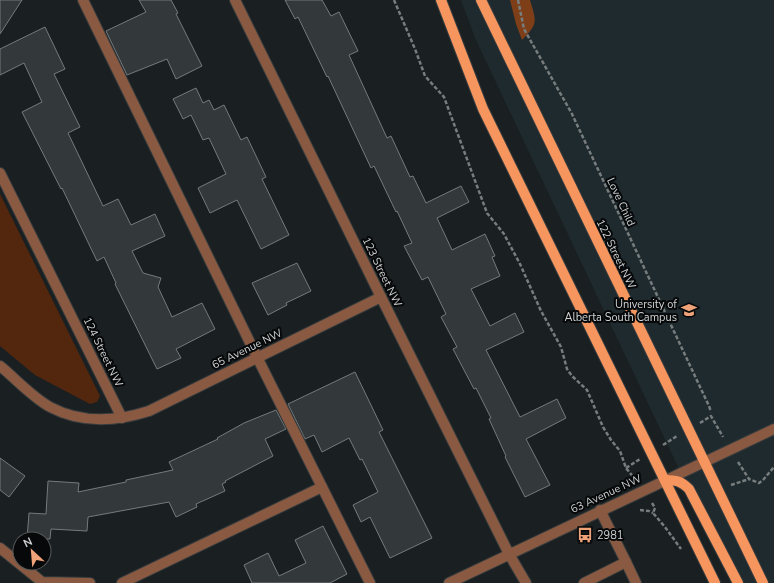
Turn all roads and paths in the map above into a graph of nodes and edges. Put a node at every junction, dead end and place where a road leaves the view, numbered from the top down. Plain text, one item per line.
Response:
1 (83, 0) edge
2 (235, 0) edge
3 (394, 0) edge
4 (441, 0) edge
5 (481, 0) edge
6 (518, 0) edge
7 (0, 173) edge
8 (381, 297) junction
9 (257, 357) junction
10 (0, 366) edge
11 (122, 418) junction
12 (774, 429) edge
13 (688, 430) junction
14 (652, 452) junction
15 (704, 462) junction
16 (774, 467) edge
17 (749, 479) dead end
18 (665, 480) junction
19 (322, 487) junction
20 (655, 508) dead end
21 (600, 510) junction
22 (0, 548) edge
23 (509, 554) junction
24 (684, 555) dead end
25 (626, 562) junction
26 (90, 583) edge
27 (122, 583) edge
28 (370, 583) edge
29 (449, 583) edge
30 (526, 583) edge
31 (584, 583) edge
32 (636, 583) edge
33 (715, 583) edge
34 (738, 583) edge
35 (762, 583) edge

1 - 9 street
2 - 8 street, 123 Street NW
3 - 14 path
4 - 14 main road
5 - 13 main road, 122 Street NW
6 - 13 path, Love Child
7 - 11 street, 124 Street NW
8 - 9 street, 65 Avenue NW
8 - 23 street, 123 Street NW
9 - 11 street, 65 Avenue NW
9 - 19 street
10 - 11 street
12 - 15 street, 63 Avenue NW
13 - 14 path
13 - 15 main road, 122 Street NW
14 - 18 main road
15 - 18 street, 63 Avenue NW
15 - 35 main road, 122 Street NW
16 - 17 path
18 - 21 street, 63 Avenue NW
18 - 33 main road
18 - 34 main road
19 - 27 street
19 - 28 street
20 - 24 path
21 - 23 street, 63 Avenue NW
21 - 25 street
22 - 26 street
23 - 29 street, 63 Avenue NW
23 - 30 street, 123 Street NW
25 - 31 street
25 - 32 street

